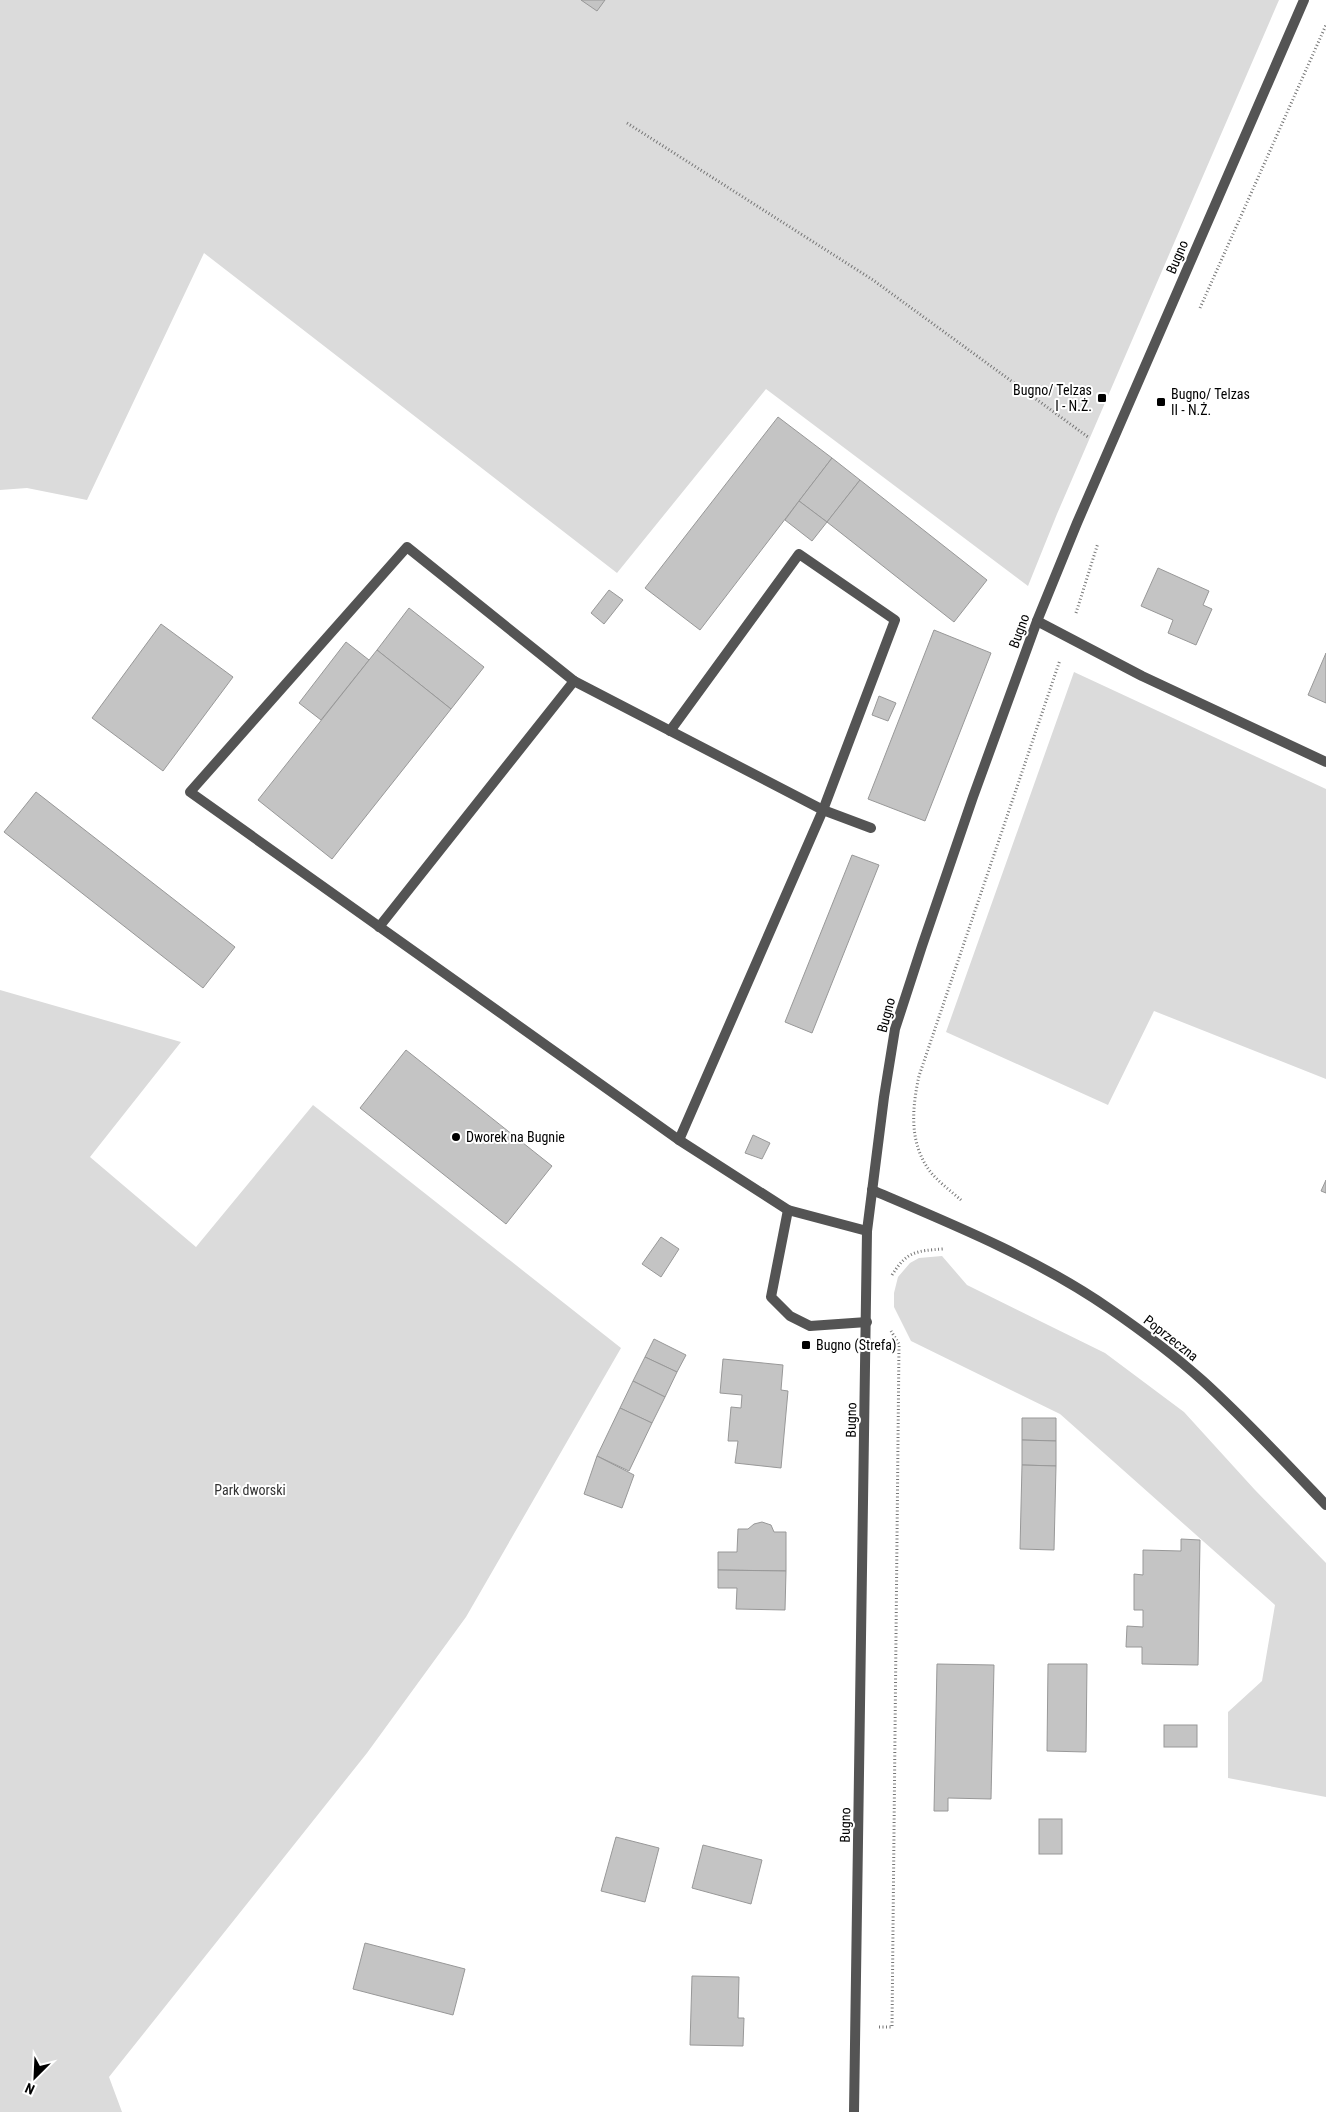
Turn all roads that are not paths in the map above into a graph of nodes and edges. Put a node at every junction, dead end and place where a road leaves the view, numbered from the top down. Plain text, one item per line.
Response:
1 (1304, 0) edge
2 (1038, 621) junction
3 (574, 681) junction
4 (670, 731) junction
5 (1326, 762) edge
6 (823, 810) junction
7 (871, 828) dead end
8 (379, 927) junction
9 (679, 1140) junction
10 (872, 1190) junction
11 (788, 1210) junction
12 (867, 1231) junction
13 (867, 1322) junction
14 (1326, 1505) edge
15 (854, 2112) edge

1 - 2 street, Bugno
2 - 5 street
2 - 10 street, Bugno
3 - 4 street
3 - 8 street
3 - 8 street
4 - 6 street
4 - 6 street
6 - 7 street
6 - 9 street
8 - 9 street
9 - 11 street
10 - 12 street, Bugno
10 - 14 street, Poprzeczna
11 - 12 street
11 - 13 street
12 - 13 street, Bugno
13 - 15 street, Bugno

